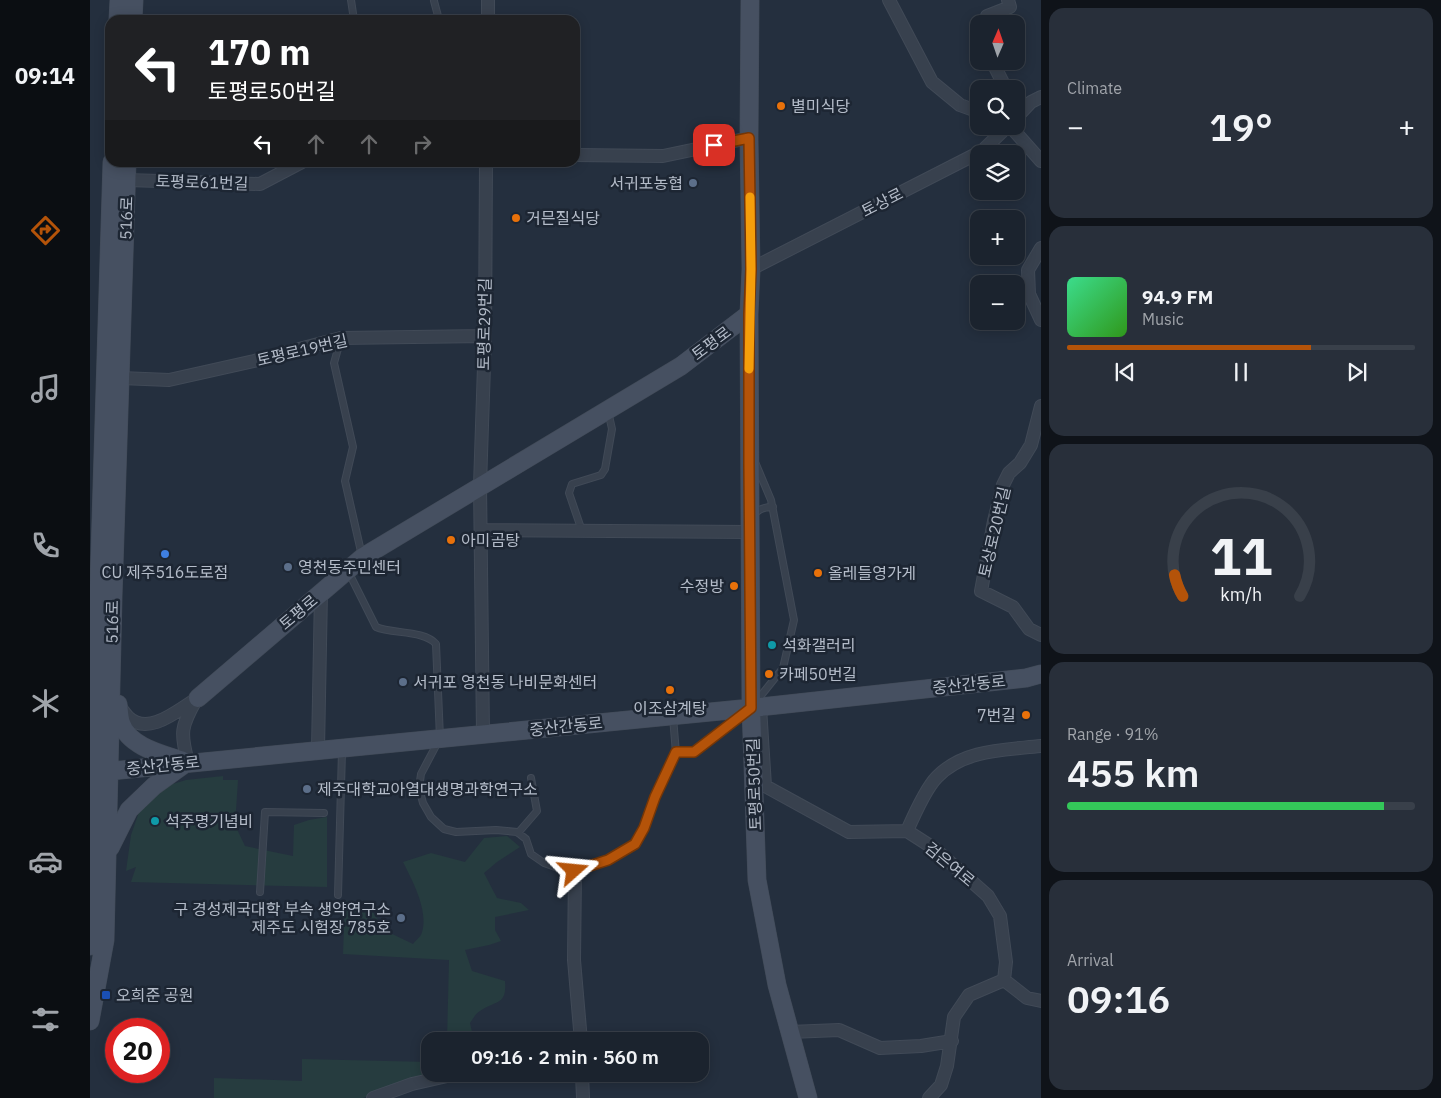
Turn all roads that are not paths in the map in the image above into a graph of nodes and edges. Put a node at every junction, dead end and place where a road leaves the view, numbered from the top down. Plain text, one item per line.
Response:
1 (120, 0) edge
2 (134, 0) edge
3 (351, 0) edge
4 (488, 0) edge
5 (750, 0) edge
6 (889, 0) edge
7 (1008, 0) edge
8 (434, 1) edge
9 (118, 15) edge
10 (133, 15) edge
11 (356, 15) edge
12 (438, 15) edge
13 (488, 15) edge
14 (990, 15) edge
15 (1041, 97) edge
16 (1025, 107) edge
17 (970, 109) edge
18 (999, 135) edge
19 (1017, 135) edge
20 (749, 138) junction
21 (580, 155) edge
22 (1041, 161) edge
23 (112, 167) edge
24 (292, 167) edge
25 (486, 167) edge
26 (127, 171) edge
27 (1041, 248) edge
28 (751, 269) junction
29 (749, 314) junction
30 (1041, 320) edge
31 (485, 336) junction
32 (341, 338) junction
33 (121, 378) junction
34 (1041, 406) edge
35 (608, 410) junction
36 (97, 438) edge
37 (749, 446) junction
38 (480, 485) junction
39 (772, 507) junction
40 (481, 530) junction
41 (582, 531) junction
42 (749, 532) junction
43 (362, 557) junction
44 (348, 570) junction
45 (322, 592) junction
46 (105, 619) junction
47 (1041, 635) edge
48 (1041, 674) edge
49 (90, 680) edge
50 (198, 698) junction
51 (118, 705) junction
52 (755, 707) junction
53 (673, 715) junction
54 (483, 734) junction
55 (440, 738) junction
56 (1041, 746) edge
57 (342, 747) junction
58 (318, 749) junction
59 (676, 752) junction
60 (188, 762) junction
61 (97, 772) edge
62 (531, 778) dead end
63 (324, 813) dead end
64 (907, 831) junction
65 (518, 833) junction
66 (97, 849) edge
67 (574, 871) junction
68 (260, 892) dead end
69 (338, 895) dead end
70 (90, 946) edge
71 (1004, 980) junction
72 (1041, 1001) edge
73 (90, 1021) edge
74 (580, 1032) edge
75 (790, 1032) junction
76 (952, 1040) junction
77 (421, 1082) edge
78 (582, 1082) edge
79 (372, 1098) edge
80 (583, 1098) edge
81 (808, 1098) edge
82 (929, 1098) edge

1 - 9 main road
2 - 10 main road
3 - 11 lane
4 - 13 street
5 - 20 main road
6 - 17 street
7 - 14 street
8 - 12 lane
15 - 16 street
18 - 28 street, 토상로
19 - 22 street
20 - 21 street
20 - 28 main road
23 - 36 main road, 516로
24 - 26 street, 토평로61번길
25 - 31 street, 토평로29번길
26 - 33 main road, 516로
27 - 30 street
28 - 29 main road
29 - 35 main road, 토평로
29 - 37 main road, 토평로50번길
31 - 32 street, 토평로19번길
31 - 38 street, 토평로29번길
32 - 33 street, 토평로19번길
32 - 43 lane
33 - 46 main road, 516로
34 - 47 street, 토상로20번길
35 - 38 main road, 토평로
35 - 41 lane
36 - 46 main road, 516로
37 - 39 lane
37 - 42 main road, 토평로50번길
38 - 40 street
38 - 43 main road, 토평로
39 - 42 lane
39 - 52 lane
40 - 41 street
40 - 54 street
41 - 42 street
42 - 52 main road, 토평로50번길
43 - 44 main road, 토평로
44 - 45 main road, 토평로
44 - 55 lane
45 - 50 main road, 토평로
45 - 58 street
46 - 49 main road
46 - 51 main road
46 - 61 main road, 516로
48 - 52 main road, 중산간동로
50 - 51 street
50 - 60 street
51 - 60 main road
52 - 53 main road, 중산간동로
52 - 59 lane
52 - 64 street
52 - 75 main road, 토평로50번길
53 - 54 main road, 중산간동로
53 - 59 lane
54 - 55 main road, 중산간동로
55 - 57 main road, 중산간동로
55 - 65 lane
56 - 64 street
57 - 58 main road, 중산간동로
57 - 69 lane
58 - 60 main road, 중산간동로
59 - 67 lane
60 - 61 main road, 중산간동로
60 - 66 main road
61 - 66 main road, 516로
62 - 65 lane
63 - 68 lane
64 - 71 street, 검은여로
65 - 67 lane
66 - 70 main road, 516로
66 - 73 main road, 516로
67 - 74 street
71 - 72 street
71 - 76 street
75 - 76 street
75 - 81 main road, 토평로50번길
76 - 82 street
77 - 79 street
78 - 80 street

